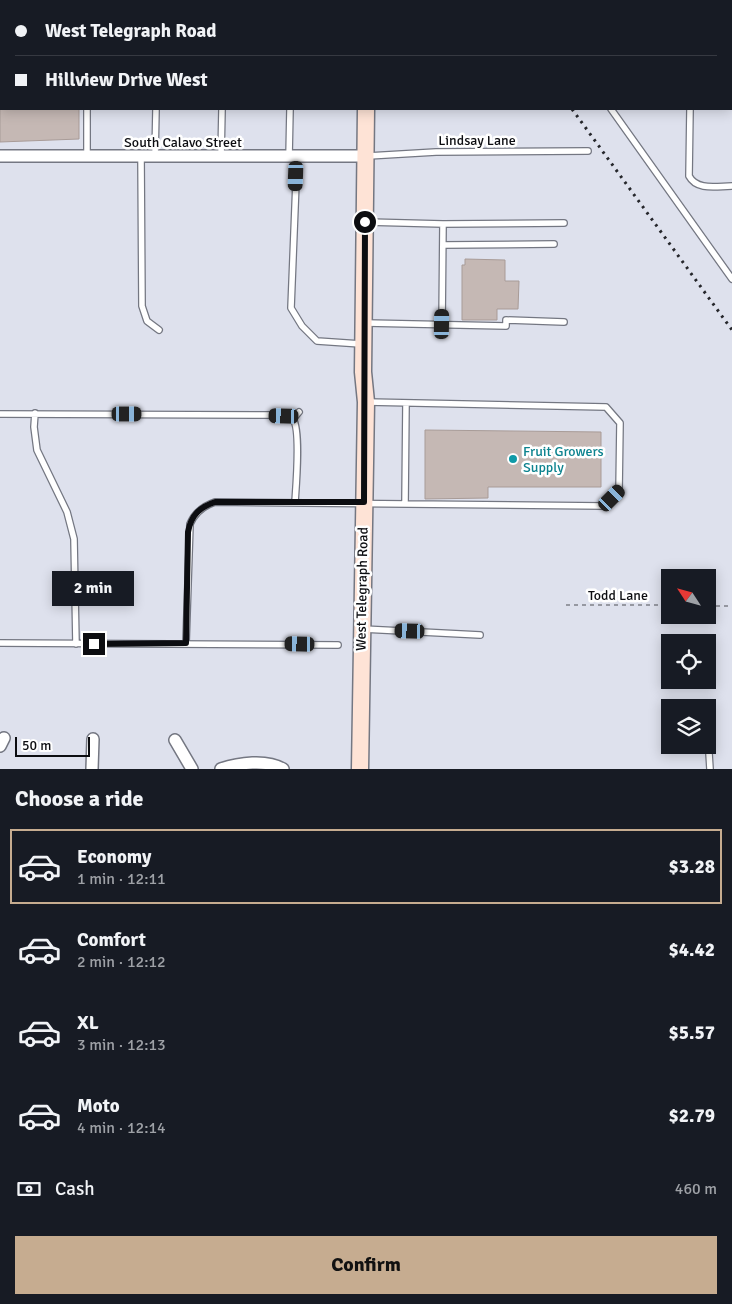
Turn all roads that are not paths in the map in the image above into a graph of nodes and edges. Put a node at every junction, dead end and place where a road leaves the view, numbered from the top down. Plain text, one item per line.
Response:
1 (87, 110) edge
2 (156, 110) edge
3 (222, 110) edge
4 (290, 110) edge
5 (366, 110) edge
6 (612, 110) edge
7 (690, 110) edge
8 (588, 151) dead end
9 (0, 156) edge
10 (87, 156) junction
11 (141, 156) junction
12 (155, 156) junction
13 (365, 156) junction
14 (221, 157) junction
15 (293, 157) junction
16 (732, 186) edge
17 (365, 222) junction
18 (564, 223) dead end
19 (443, 224) junction
20 (554, 244) dead end
21 (443, 245) junction
22 (732, 279) edge
23 (364, 322) junction
24 (564, 322) dead end
25 (442, 324) junction
26 (160, 330) dead end
27 (363, 344) junction
28 (366, 402) junction
29 (406, 402) junction
30 (299, 412) dead end
31 (35, 413) junction
32 (0, 414) edge
33 (293, 419) junction
34 (295, 502) junction
35 (364, 502) junction
36 (405, 503) junction
37 (361, 628) junction
38 (480, 635) dead end
39 (0, 643) edge
40 (186, 643) junction
41 (76, 644) junction
42 (338, 645) dead end
43 (93, 739) dead end
44 (175, 740) dead end
45 (709, 754) edge
46 (92, 769) edge
47 (192, 769) edge
48 (221, 769) edge
49 (283, 769) edge
50 (360, 769) edge
51 (710, 769) edge

1 - 10 lane
2 - 12 lane
3 - 14 lane
4 - 15 lane
5 - 13 main road, West Telegraph Road
6 - 22 lane
7 - 16 lane
8 - 13 lane, Lindsay Lane
9 - 10 street, South Calavo Street
10 - 11 street, South Calavo Street
11 - 12 street, South Calavo Street
11 - 26 lane
12 - 14 street, South Calavo Street
13 - 15 street, South Calavo Street
13 - 17 main road, West Telegraph Road
14 - 15 street, South Calavo Street
15 - 27 lane
17 - 19 lane
17 - 23 main road, West Telegraph Road
18 - 19 lane
19 - 21 lane
20 - 21 lane
21 - 25 lane
23 - 25 lane
23 - 27 main road, West Telegraph Road
24 - 25 lane
27 - 28 main road, West Telegraph Road
28 - 29 lane
28 - 35 main road, West Telegraph Road
29 - 36 lane
29 - 36 lane
30 - 33 lane
31 - 32 lane
31 - 33 lane
31 - 41 lane
33 - 34 lane
34 - 35 lane
34 - 40 lane
35 - 36 lane
35 - 37 main road, West Telegraph Road
37 - 38 lane
37 - 50 main road, West Telegraph Road
39 - 41 lane
40 - 41 lane
40 - 42 lane
43 - 46 street
44 - 47 street
45 - 51 lane
48 - 49 street

